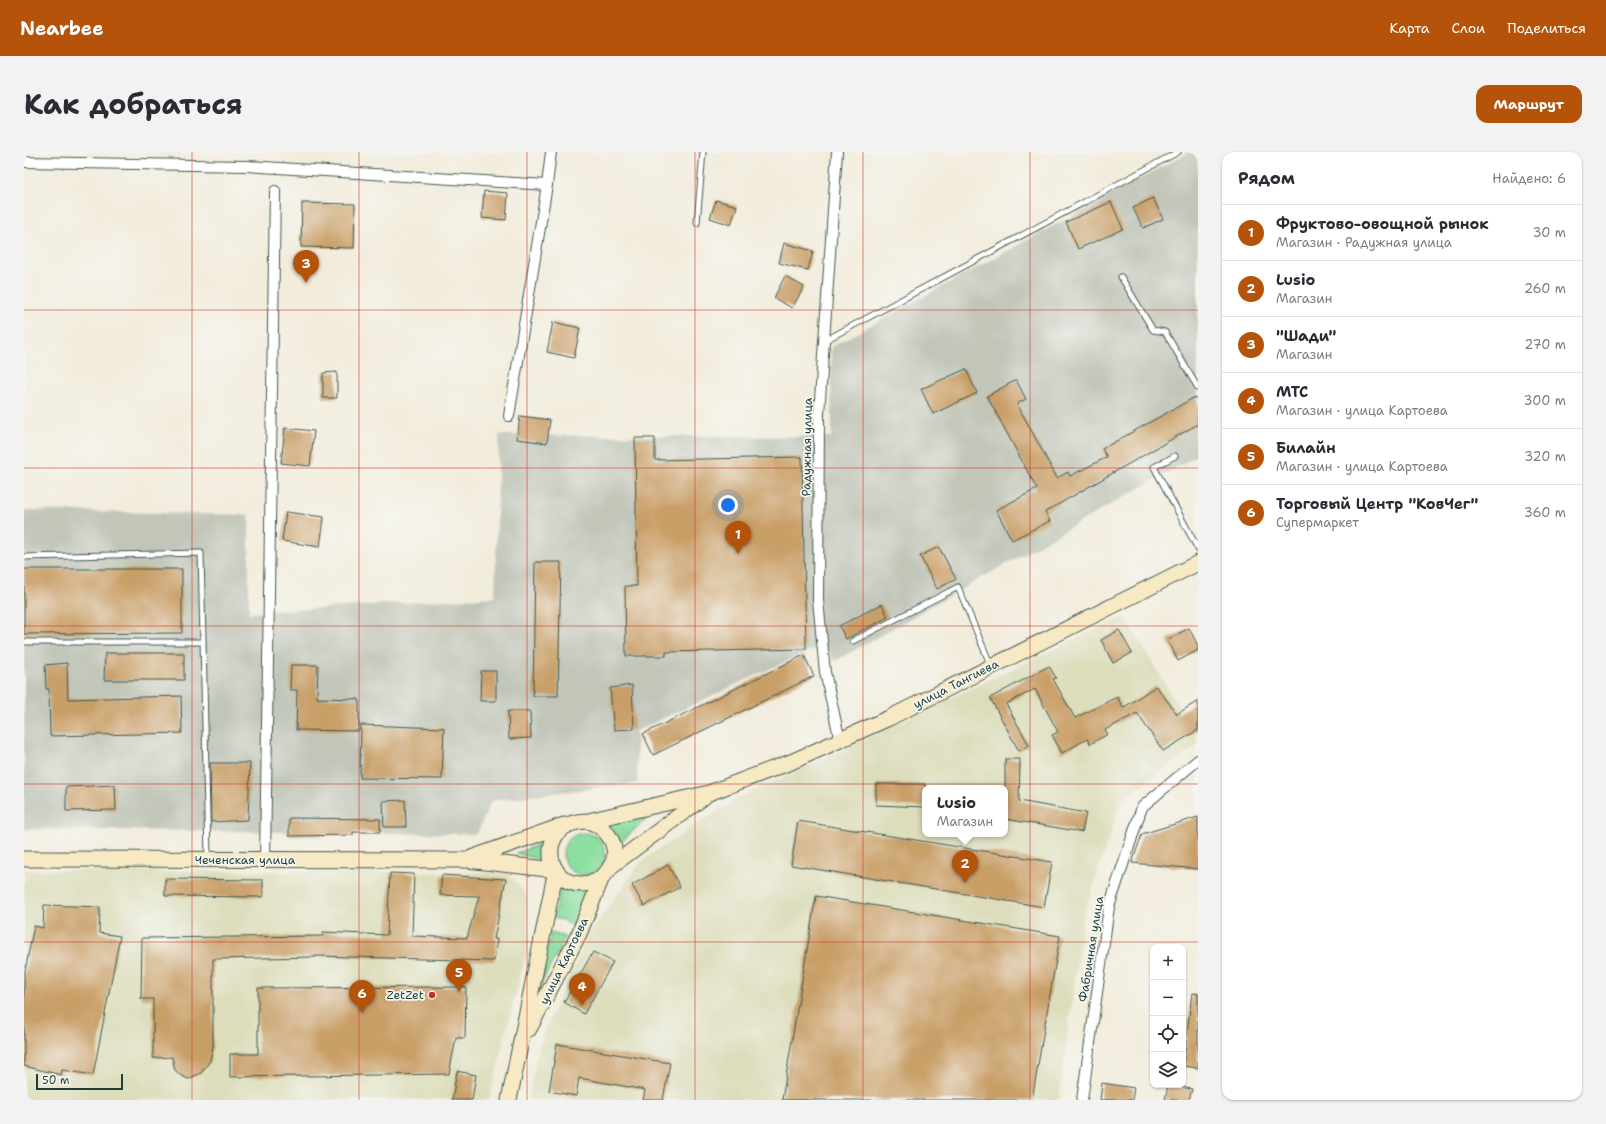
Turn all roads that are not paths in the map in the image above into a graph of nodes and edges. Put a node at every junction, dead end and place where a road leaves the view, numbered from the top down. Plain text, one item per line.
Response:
1 (551, 152) edge
2 (704, 152) edge
3 (837, 152) edge
4 (1178, 152) edge
5 (24, 162) edge
6 (547, 185) junction
7 (275, 191) dead end
8 (697, 223) dead end
9 (1121, 277) dead end
10 (824, 342) junction
11 (1198, 388) edge
12 (509, 416) dead end
13 (1175, 456) dead end
14 (1198, 549) edge
15 (24, 557) edge
16 (1198, 563) edge
17 (852, 641) dead end
18 (24, 642) edge
19 (203, 642) junction
20 (992, 667) junction
21 (840, 741) junction
22 (1198, 760) edge
23 (709, 793) junction
24 (588, 821) junction
25 (566, 824) junction
26 (24, 859) edge
27 (208, 860) junction
28 (467, 860) junction
29 (265, 861) junction
30 (556, 870) junction
31 (606, 872) junction
32 (522, 1044) junction
33 (509, 1100) edge
34 (1082, 1100) edge

1 - 6 street
2 - 8 lane
3 - 10 street, Радужная улица
4 - 10 lane
5 - 6 street
6 - 12 street
7 - 29 street
9 - 11 lane
10 - 21 street, Радужная улица
13 - 14 lane
15 - 19 lane
16 - 20 main road, улица Тангиева
17 - 20 lane
18 - 19 lane
19 - 27 lane
20 - 21 main road, улица Тангиева
21 - 23 main road, улица Тангиева
22 - 34 street, Фабричная улица
23 - 24 main road
23 - 31 main road
24 - 25 main road
24 - 31 main road
25 - 28 main road, Чеченская улица
25 - 30 main road
26 - 27 main road, Чеченская улица
27 - 29 main road, Чеченская улица
28 - 29 main road, Чеченская улица
28 - 30 main road, Чеченская улица
30 - 31 main road
30 - 32 main road, улица Картоева
31 - 32 main road, улица Картоева
32 - 33 main road, улица Картоева

